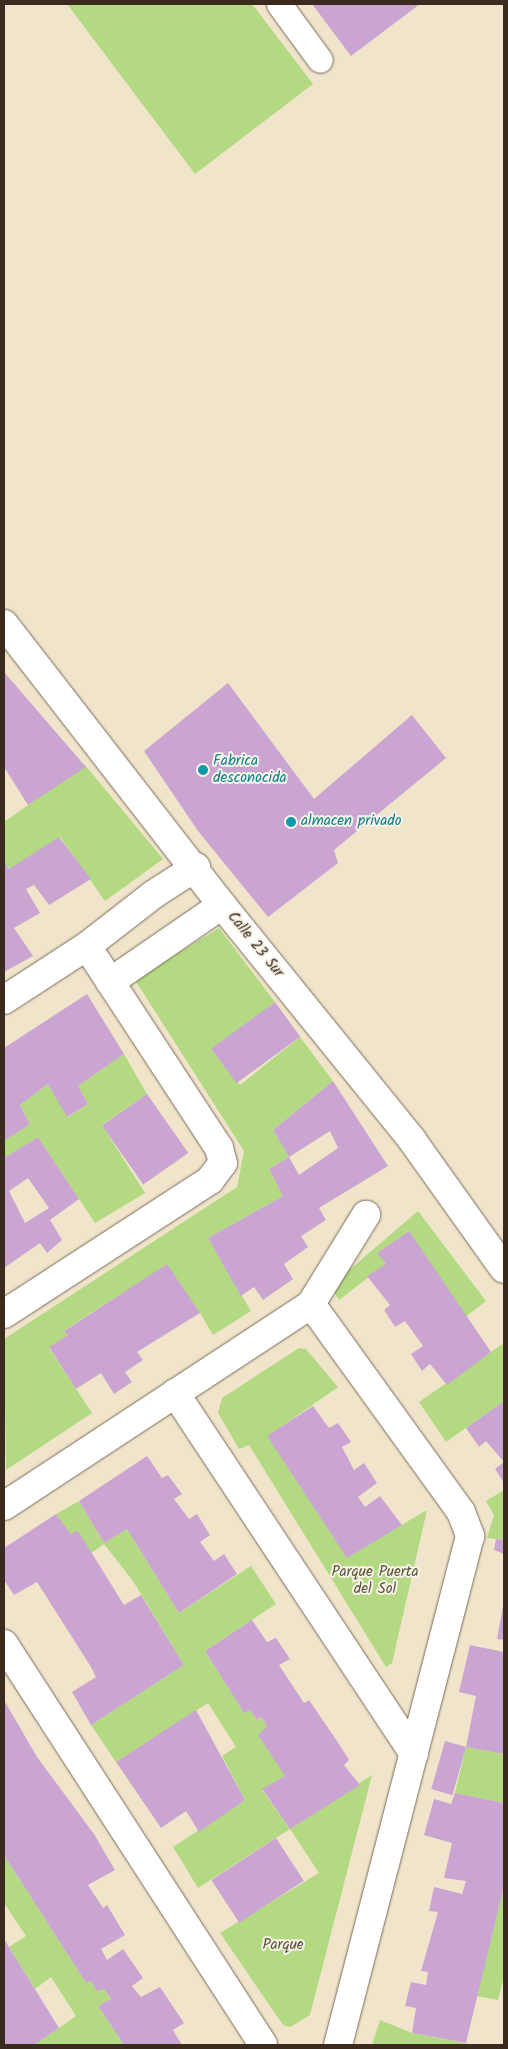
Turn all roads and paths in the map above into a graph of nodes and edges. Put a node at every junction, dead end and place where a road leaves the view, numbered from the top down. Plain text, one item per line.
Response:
1 (279, 4) edge
2 (320, 60) dead end
3 (6, 630) edge
4 (196, 867) junction
5 (222, 904) junction
6 (87, 946) junction
7 (110, 982) junction
8 (4, 1000) edge
9 (366, 1216) dead end
10 (504, 1269) edge
11 (311, 1304) junction
12 (4, 1314) edge
13 (175, 1393) junction
14 (4, 1506) edge
15 (4, 1644) edge
16 (414, 1754) junction
17 (263, 2045) edge
18 (338, 2045) edge

1 - 2 lane
3 - 4 street, Calle 23 Sur
4 - 5 street, Calle 23 Sur
4 - 6 street
5 - 7 street
5 - 10 street, Calle 23 Sur
6 - 7 street
6 - 8 street
7 - 12 street
9 - 11 street
11 - 13 street
11 - 16 street
13 - 14 street
13 - 16 street
15 - 17 street
16 - 18 street

